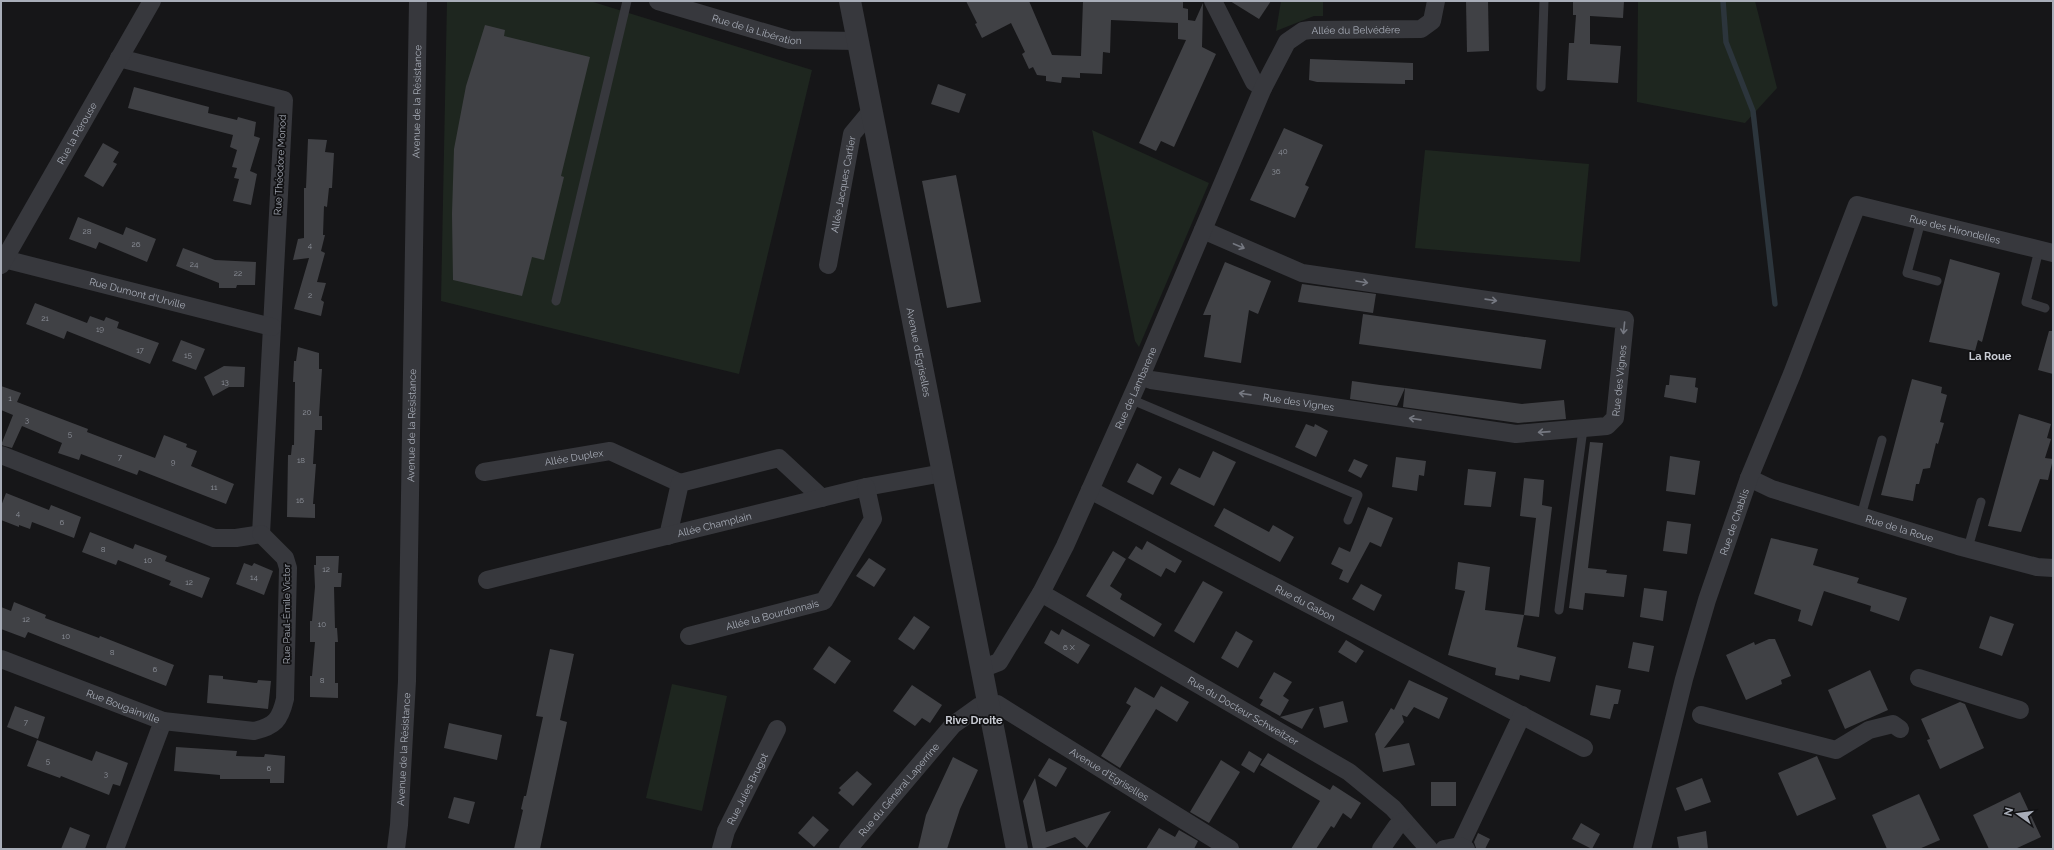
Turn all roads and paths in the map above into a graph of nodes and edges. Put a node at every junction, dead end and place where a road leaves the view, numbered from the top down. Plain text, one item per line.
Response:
1 (152, 1) edge
2 (418, 1) edge
3 (626, 1) edge
4 (658, 1) edge
5 (850, 1) edge
6 (1213, 1) edge
7 (1436, 1) edge
8 (1544, 1) edge
9 (858, 42) junction
10 (119, 58) junction
11 (1541, 87) dead end
12 (1263, 88) junction
13 (872, 110) junction
14 (1857, 205) joint
15 (1921, 220) junction
16 (1203, 230) junction
17 (2046, 252) edge
18 (3, 262) edge
19 (828, 265) dead end
20 (1937, 281) dead end
21 (556, 301) dead end
22 (2045, 308) dead end
23 (272, 327) junction
24 (1141, 376) junction
25 (1130, 399) junction
26 (1583, 429) junction
27 (1882, 440) dead end
28 (1, 455) edge
29 (484, 472) dead end
30 (943, 473) junction
31 (1749, 478) junction
32 (680, 483) junction
33 (866, 487) junction
34 (1090, 490) junction
35 (822, 498) junction
36 (1981, 502) dead end
37 (1861, 516) junction
38 (1348, 520) dead end
39 (261, 534) junction
40 (668, 536) junction
41 (1968, 548) junction
42 (2053, 568) edge
43 (487, 580) dead end
44 (1041, 593) junction
45 (1559, 610) dead end
46 (689, 636) dead end
47 (1, 659) edge
48 (981, 669) junction
49 (1918, 678) dead end
50 (988, 704) junction
51 (2020, 710) dead end
52 (1522, 714) junction
53 (1701, 715) dead end
54 (163, 721) junction
55 (1900, 729) dead end
56 (777, 730) dead end
57 (1584, 748) dead end
58 (1404, 821) junction
59 (1456, 848) edge
60 (115, 849) edge
61 (396, 849) edge
62 (721, 849) edge
63 (848, 849) edge
64 (1016, 849) edge
65 (1230, 849) edge
66 (1381, 849) edge
67 (1429, 849) edge
68 (1642, 849) edge

1 - 10 street, Rue la Pérouse
2 - 61 street, Avenue de la Résistance
3 - 21 lane
4 - 9 street, Rue de la Libération
5 - 9 street, Avenue d'Egriselles
6 - 12 street
7 - 12 street, Allée du Belvédère
8 - 11 lane
9 - 13 street, Avenue d'Egriselles
10 - 18 street, Rue la Pérouse
10 - 23 street, Rue Théodore Monod
12 - 16 street, Rue de Lambarene
13 - 19 street, Allée Jacques Cartier
13 - 30 street, Avenue d'Egriselles
14 - 15 street, Rue des Hirondelles
14 - 31 street, Rue de Chablis
15 - 17 street, Rue des Hirondelles
15 - 20 lane
16 - 24 street, Rue de Lambarene
16 -> 26 street, Rue des Vignes
17 - 22 lane
18 - 23 street, Rue Dumont d'Urville
23 - 39 street
24 - 25 street, Rue de Lambarene
26 -> 24 street, Rue des Vignes
25 - 34 street, Rue de Lambarene
25 - 38 lane
26 - 45 lane
27 - 37 lane
28 - 39 street
29 - 32 street, Allée Duplex
30 - 33 street, Allée Champlain
30 - 48 street, Avenue d'Egriselles
31 - 37 street, Rue de la Roue
31 - 68 street, Rue de Chablis
32 - 35 street
32 - 40 street
33 - 35 street, Allée Champlain
33 - 46 street, Allée la Bourdonnais
34 - 44 street, Rue de Lambarene
34 - 52 street, Rue du Gabon
35 - 40 street, Allée Champlain
36 - 41 lane
37 - 41 street, Rue de la Roue
39 - 54 street, Rue Paul-Émile Victor
40 - 43 street, Allée Champlain
41 - 42 street, Rue de la Roue
44 - 48 street, Rue de Lambarene
44 - 58 street, Rue du Docteur Schweitzer
47 - 54 street, Rue Bougainville
48 - 50 street, Avenue d'Egriselles
49 - 51 street
50 - 63 street, Rue du Général Laperrine
50 - 64 street, Avenue d'Egriselles
50 - 65 street, Avenue d'Egriselles
52 - 57 street, Rue du Gabon
52 - 59 street
53 - 55 street
54 - 60 street, Rue Bougainville
56 - 62 street, Rue Jules Brugot
58 - 66 street
58 - 67 street, Rue du Docteur Schweitzer

